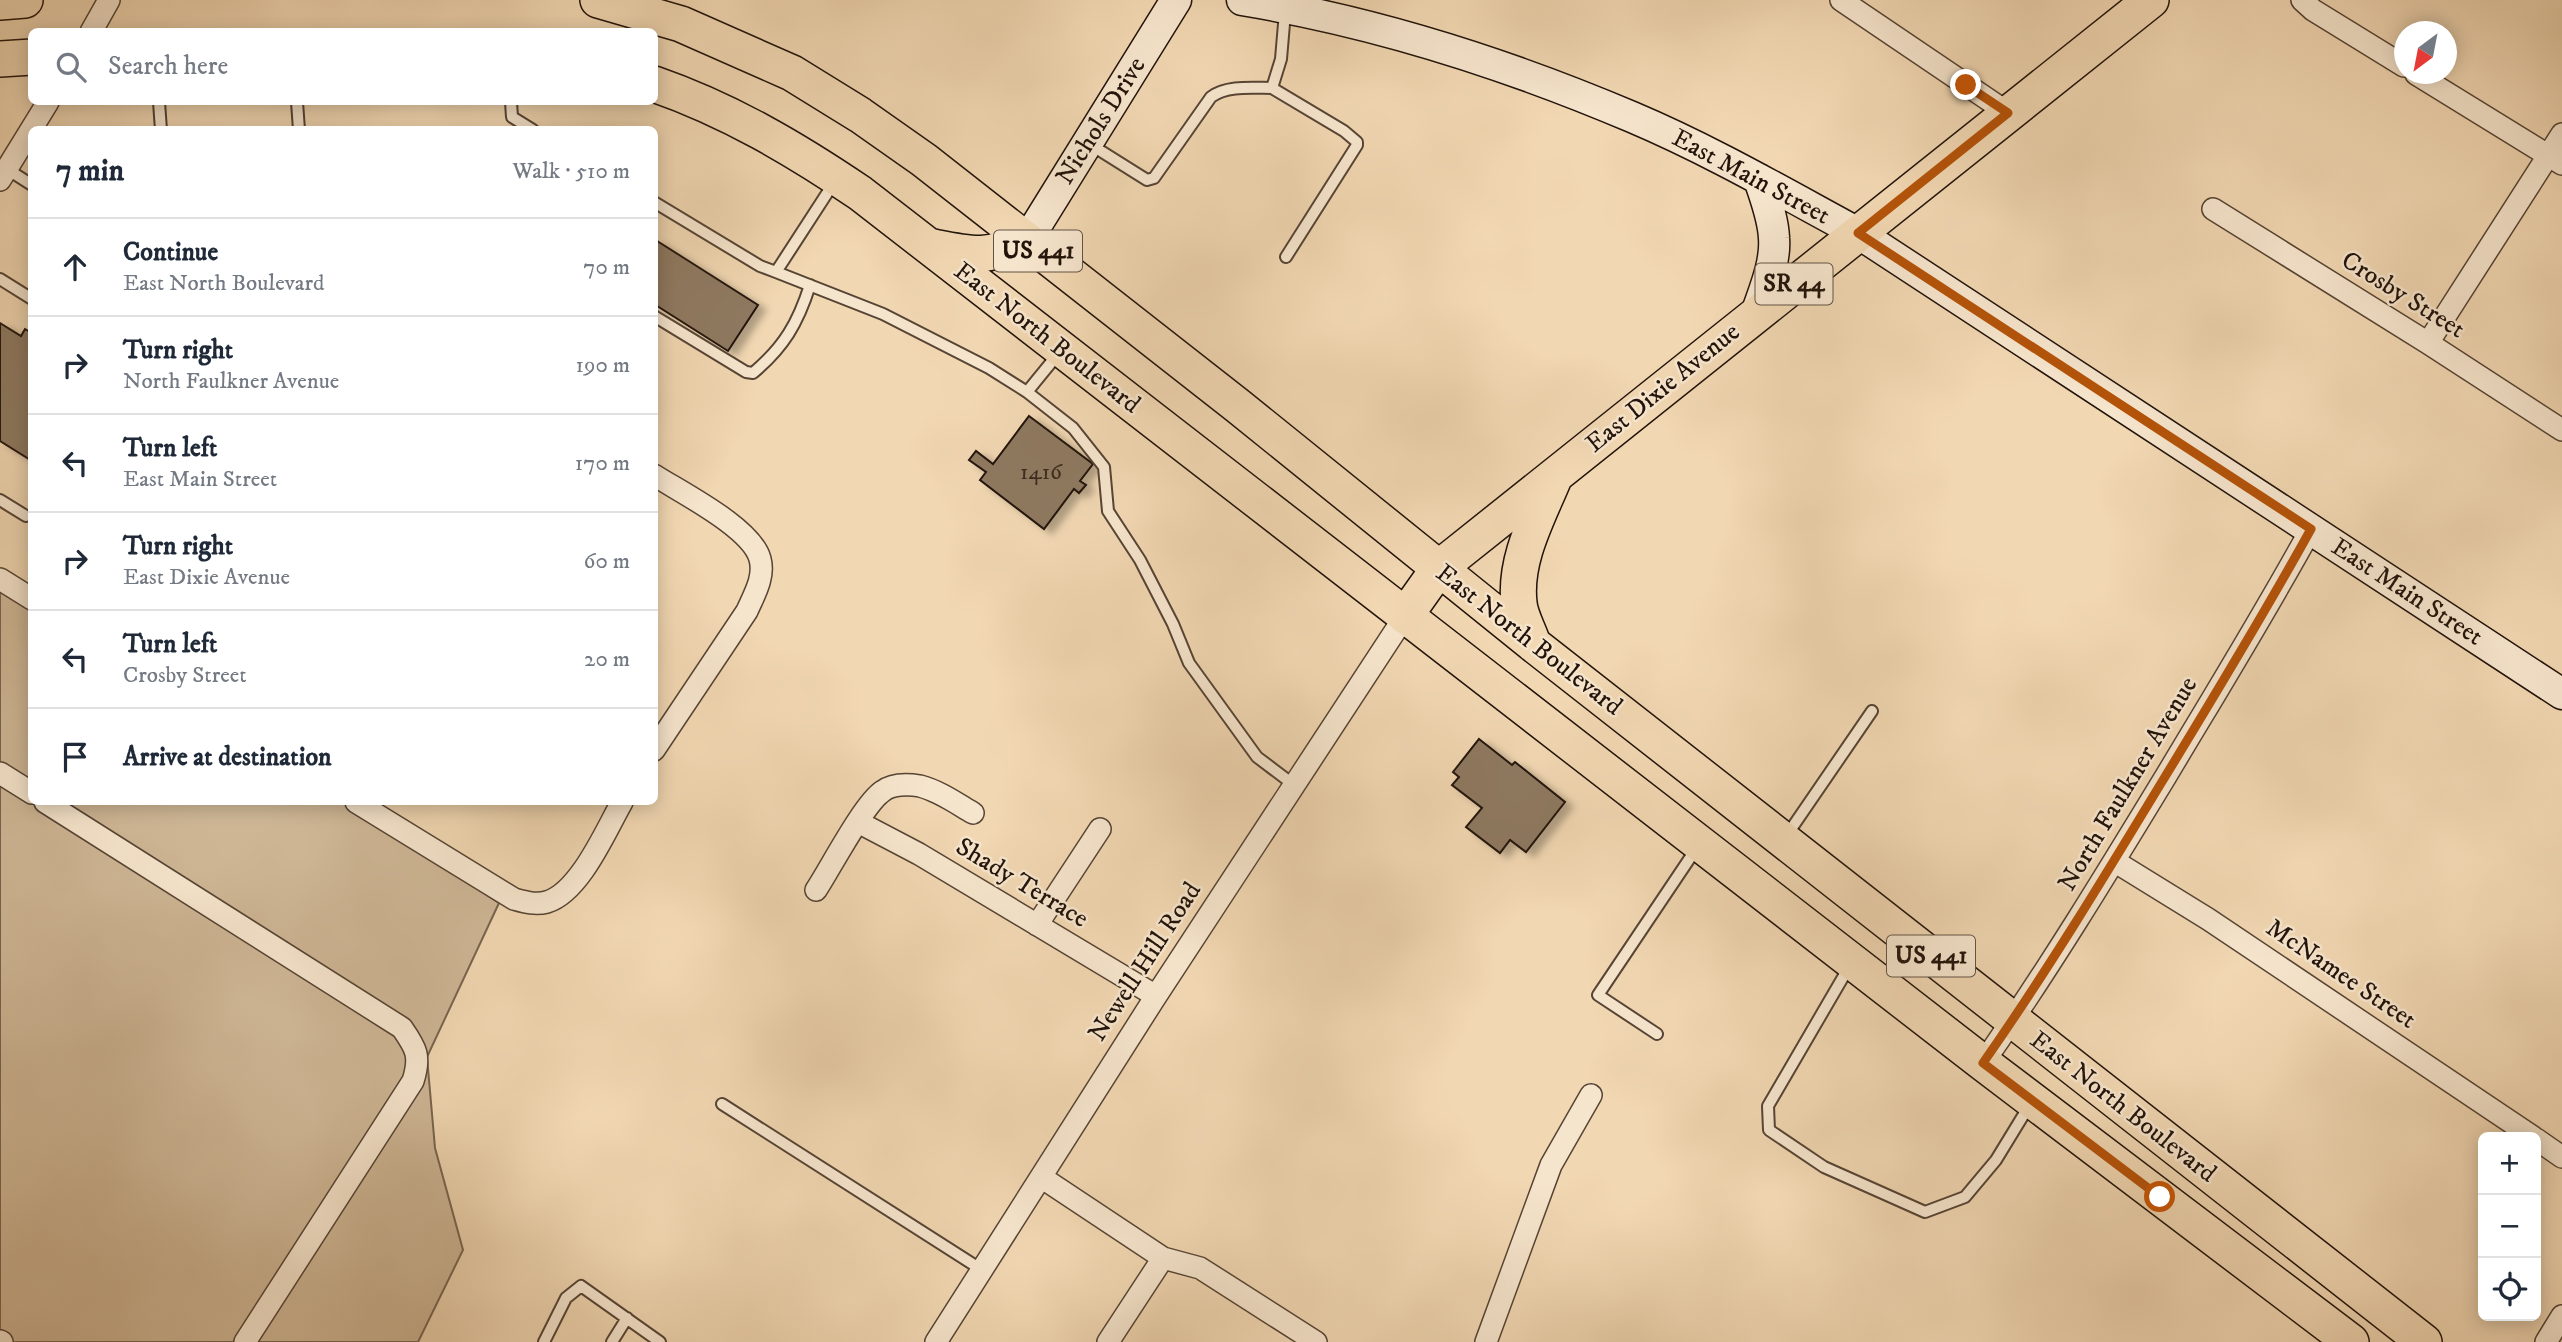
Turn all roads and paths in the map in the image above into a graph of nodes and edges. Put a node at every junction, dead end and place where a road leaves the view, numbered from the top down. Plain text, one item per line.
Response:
1 (25, 0) edge
2 (109, 0) edge
3 (598, 0) edge
4 (1176, 0) edge
5 (1242, 0) edge
6 (1841, 0) edge
7 (2151, 0) edge
8 (2302, 0) edge
9 (0, 2) edge
10 (1285, 9) junction
11 (93, 28) edge
12 (28, 57) edge
13 (0, 59) edge
14 (2394, 60) edge
15 (2432, 84) edge
16 (658, 86) edge
17 (1272, 88) junction
18 (46, 105) edge
19 (159, 105) edge
20 (297, 105) edge
21 (511, 105) edge
22 (2008, 113) junction
23 (512, 117) junction
24 (30, 126) edge
25 (161, 126) edge
26 (299, 126) edge
27 (513, 126) edge
28 (527, 126) edge
29 (28, 129) edge
30 (2562, 134) edge
31 (1087, 143) junction
32 (2555, 160) edge
33 (2, 165) edge
34 (838, 178) junction
35 (1759, 179) junction
36 (28, 183) edge
37 (658, 204) edge
38 (2214, 209) dead end
39 (1858, 233) junction
40 (1026, 242) junction
41 (929, 247) junction
42 (1286, 257) dead end
43 (776, 272) junction
44 (0, 279) edge
45 (810, 285) junction
46 (28, 296) edge
47 (1756, 314) junction
48 (658, 318) edge
49 (2428, 343) junction
50 (1062, 350) junction
51 (1027, 391) junction
52 (2562, 430) edge
53 (1555, 474) junction
54 (658, 478) edge
55 (0, 500) edge
56 (26, 516) dead end
57 (2311, 529) junction
58 (1439, 568) junction
59 (0, 579) edge
60 (28, 596) edge
61 (1405, 615) junction
62 (1534, 644) junction
63 (2562, 694) edge
64 (1872, 711) dead end
65 (658, 744) edge
66 (0, 773) edge
67 (1294, 785) junction
68 (28, 790) edge
69 (50, 805) edge
70 (361, 805) edge
71 (620, 805) edge
72 (973, 813) dead end
73 (859, 822) junction
74 (1100, 829) dead end
75 (1783, 840) junction
76 (1700, 844) junction
77 (2114, 861) junction
78 (816, 890) dead end
79 (1037, 925) junction
80 (1853, 962) junction
81 (1156, 996) junction
82 (2013, 1021) junction
83 (1657, 1034) dead end
84 (1983, 1063) junction
85 (1591, 1095) dead end
86 (2033, 1100) junction
87 (722, 1104) dead end
88 (2525, 1132) edge
89 (2541, 1143) edge
90 (2562, 1157) edge
91 (1041, 1177) junction
92 (1163, 1258) junction
93 (982, 1270) junction
94 (2562, 1316) edge
95 (627, 1318) junction
96 (245, 1342) edge
97 (544, 1342) edge
98 (612, 1342) edge
99 (660, 1342) edge
100 (936, 1342) edge
101 (1108, 1342) edge
102 (1316, 1342) edge
103 (1486, 1342) edge
104 (2351, 1342) edge
105 (2424, 1342) edge
106 (2546, 1342) edge

1 - 9 main road
2 - 11 street
3 - 40 main road, East North Boulevard / US 441
4 - 31 street, Nichols Drive
5 - 10 street, East Main Street
6 - 22 street
7 - 22 main road, East Dixie Avenue / SR 44
8 - 14 street
10 - 17 lane
10 - 35 street, East Main Street
12 - 13 main road
15 - 32 street
16 - 34 main road, East North Boulevard / US 441
17 - 31 lane
17 - 42 lane
18 - 24 street
19 - 25 lane
20 - 26 lane
21 - 23 lane
22 - 39 main road, East Dixie Avenue / SR 44
23 - 27 lane
23 - 28 lane
29 - 33 street
30 - 32 street
31 - 40 street, Nichols Drive
32 - 49 street
33 - 36 lane
34 - 41 main road, East North Boulevard / US 441
34 - 43 lane
35 - 39 street, East Main Street
35 - 47 street
37 - 43 lane
38 - 49 street, Crosby Street
39 - 47 main road, East Dixie Avenue / SR 44
39 - 57 street, East Main Street
40 - 41 main road
40 - 58 main road, East North Boulevard / US 441
41 - 50 main road, East North Boulevard / US 441
43 - 45 lane
44 - 46 lane
45 - 48 lane
45 - 51 lane
47 - 53 main road, East Dixie Avenue / SR 44
49 - 52 street, Crosby Street
50 - 51 lane
50 - 61 main road, East North Boulevard / US 441
51 - 67 lane
53 - 58 main road, East Dixie Avenue / SR 44
53 - 62 main road
54 - 65 street
55 - 56 lane
57 - 63 street, East Main Street
57 - 77 street, North Faulkner Avenue
58 - 61 main road, SR 44
58 - 62 main road, East North Boulevard / US 441
59 - 60 street
61 - 67 street, Newell Hill Road
61 - 76 main road, East North Boulevard / US 441
62 - 75 main road, East North Boulevard / US 441
64 - 75 lane
66 - 68 street
67 - 81 street, Newell Hill Road
69 - 96 street
70 - 71 street
72 - 73 street, Shady Terrace
73 - 78 street, Shady Terrace
73 - 79 street, Shady Terrace
74 - 79 street
75 - 82 main road, East North Boulevard / US 441
76 - 80 main road, East North Boulevard / US 441
76 - 83 lane
77 - 82 street, North Faulkner Avenue
77 - 88 street, McNamee Street
79 - 81 street, Shady Terrace
80 - 84 main road, East North Boulevard / US 441
80 - 86 lane
81 - 91 street, Newell Hill Road
82 - 84 street, North Faulkner Avenue
82 - 105 main road, East North Boulevard / US 441
84 - 86 main road, East North Boulevard / US 441
85 - 103 street
86 - 104 main road, East North Boulevard / US 441
87 - 93 lane
89 - 90 street, McNamee Street
91 - 92 street
91 - 93 street, Newell Hill Road
92 - 101 street
92 - 102 street
93 - 100 street, Newell Hill Road
94 - 106 street
95 - 97 lane
95 - 98 lane
95 - 99 lane

